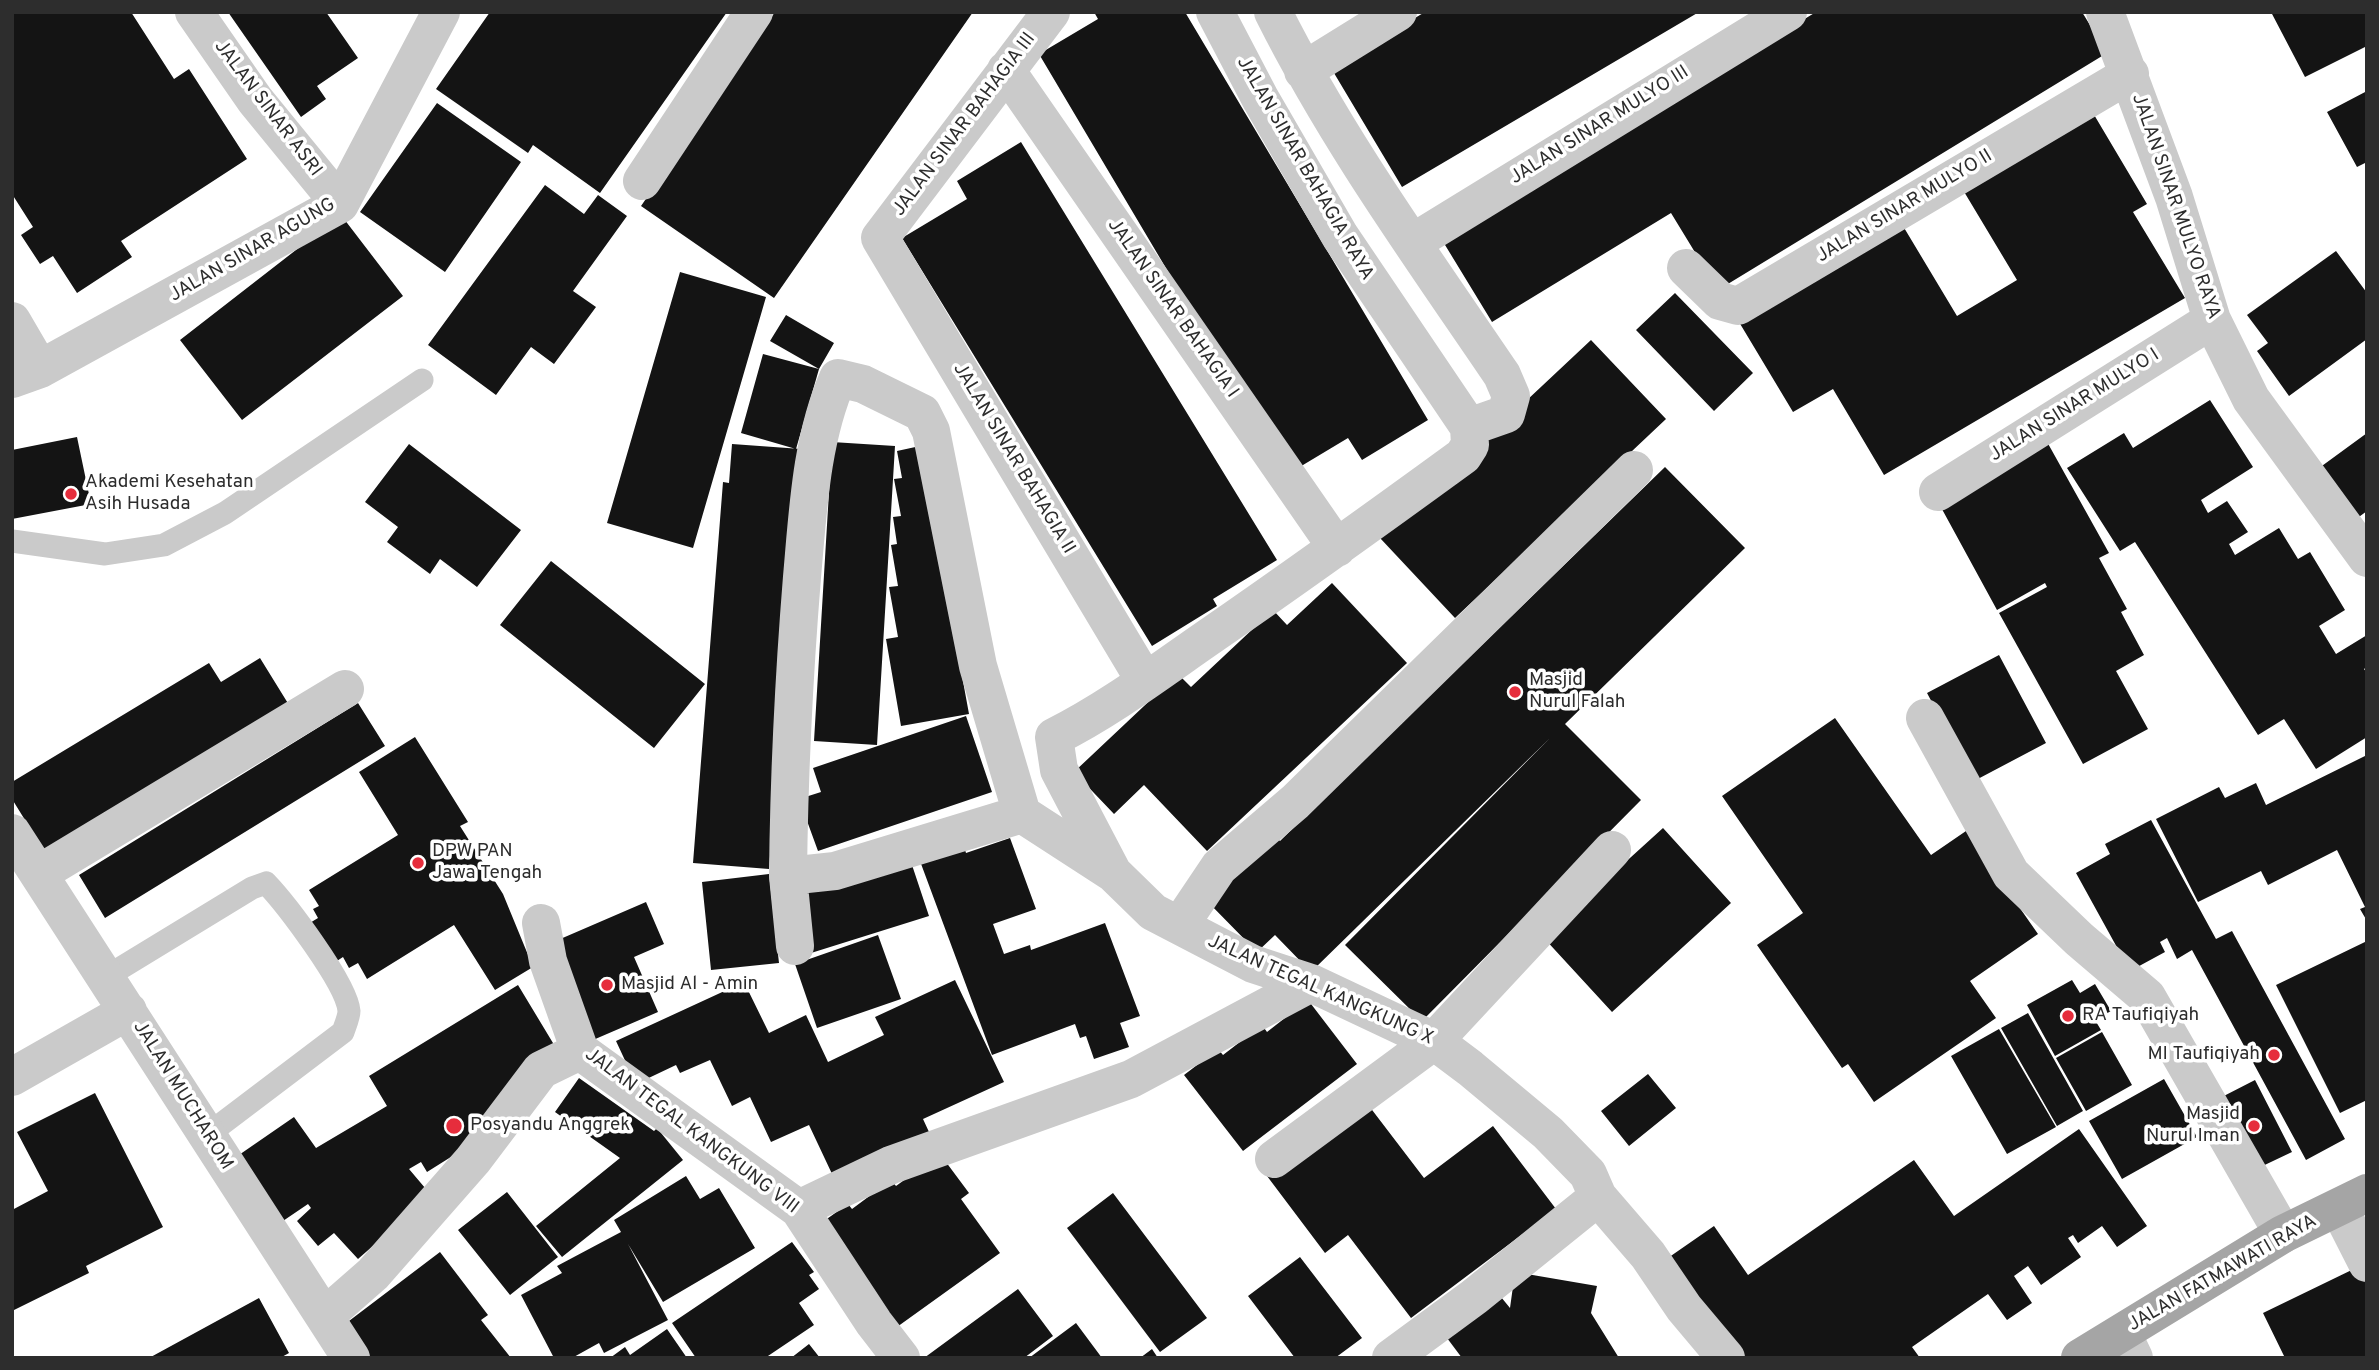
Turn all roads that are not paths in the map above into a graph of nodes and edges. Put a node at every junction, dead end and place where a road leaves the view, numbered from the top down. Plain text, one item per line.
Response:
1 (194, 12) edge
2 (441, 12) edge
3 (754, 12) edge
4 (1051, 12) edge
5 (1215, 12) edge
6 (1273, 12) edge
7 (1398, 12) edge
8 (1788, 12) edge
9 (2105, 12) edge
10 (1006, 71) junction
11 (1303, 71) junction
12 (2130, 74) junction
13 (642, 181) dead end
14 (341, 204) junction
15 (880, 238) joint
16 (1412, 243) junction
17 (1686, 268) dead end
18 (2212, 320) junction
19 (12, 321) edge
20 (26, 374) edge
21 (422, 380) dead end
22 (1469, 427) junction
23 (1634, 470) dead end
24 (1938, 492) dead end
25 (12, 541) edge
26 (1337, 548) junction
27 (2367, 558) edge
28 (1145, 681) junction
29 (345, 689) dead end
30 (1925, 718) dead end
31 (1022, 814) junction
32 (12, 833) edge
33 (1612, 850) dead end
34 (40, 873) junction
35 (1113, 873) junction
36 (788, 876) junction
37 (541, 923) dead end
38 (1180, 925) junction
39 (795, 946) dead end
40 (106, 977) junction
41 (1311, 983) junction
42 (128, 1011) junction
43 (1434, 1041) junction
44 (580, 1051) junction
45 (12, 1077) edge
46 (207, 1135) junction
47 (1274, 1159) dead end
48 (1598, 1198) junction
49 (2353, 1200) edge
50 (799, 1209) junction
51 (2283, 1234) junction
52 (2367, 1263) edge
53 (325, 1316) junction
54 (2128, 1345) edge
55 (341, 1354) edge
56 (901, 1358) edge
57 (1391, 1358) edge
58 (1726, 1358) edge
59 (2080, 1358) edge

1 - 14 street, JALAN SINAR ASRI
2 - 14 street, JALAN SINAR AGUNG
3 - 13 street
4 - 10 street, JALAN SINAR BAHAGIA III
5 - 22 street, JALAN SINAR BAHAGIA RAYA
6 - 11 street
7 - 11 street
8 - 16 street, JALAN SINAR MULYO III
9 - 12 street, JALAN SINAR MULYO RAYA
10 - 15 street, JALAN SINAR BAHAGIA III
10 - 26 street, JALAN SINAR BAHAGIA I
11 - 16 street
12 - 17 street, JALAN SINAR MULYO II
12 - 18 street, JALAN SINAR MULYO RAYA
14 - 20 street, JALAN SINAR AGUNG
15 - 28 street, JALAN SINAR BAHAGIA II
16 - 22 street
18 - 24 street, JALAN SINAR MULYO I
18 - 27 street, JALAN SINAR MULYO RAYA
19 - 20 street
21 - 25 lane
22 - 26 street
23 - 38 street
26 - 28 street
28 - 35 street
29 - 34 street
30 - 51 street
31 - 35 street, JALAN TEGAL KANGKUNG X
31 - 36 street
31 - 36 street
32 - 34 street, JALAN MUCHAROM
33 - 43 street
34 - 40 street, JALAN MUCHAROM
35 - 38 street, JALAN TEGAL KANGKUNG X
36 - 39 street
37 - 44 street, JALAN TEGAL KANGKUNG VIII
38 - 41 street, JALAN TEGAL KANGKUNG X
40 - 42 street, JALAN MUCHAROM
40 - 46 lane
41 - 43 street, JALAN TEGAL KANGKUNG X
41 - 50 street
42 - 45 street
42 - 46 street, JALAN MUCHAROM
43 - 47 street
43 - 48 street, JALAN TEGAL KANGKUNG X
44 - 50 street, JALAN TEGAL KANGKUNG VIII
44 - 53 street
46 - 53 street, JALAN MUCHAROM
48 - 57 street
48 - 58 street, JALAN TEGAL KANGKUNG X
49 - 51 main road, JALAN FATMAWATI RAYA
49 - 52 street
50 - 56 street, JALAN TEGAL KANGKUNG VIII
51 - 54 main road, JALAN FATMAWATI RAYA
53 - 55 street, JALAN MUCHAROM
54 - 59 main road, JALAN FATMAWATI RAYA

